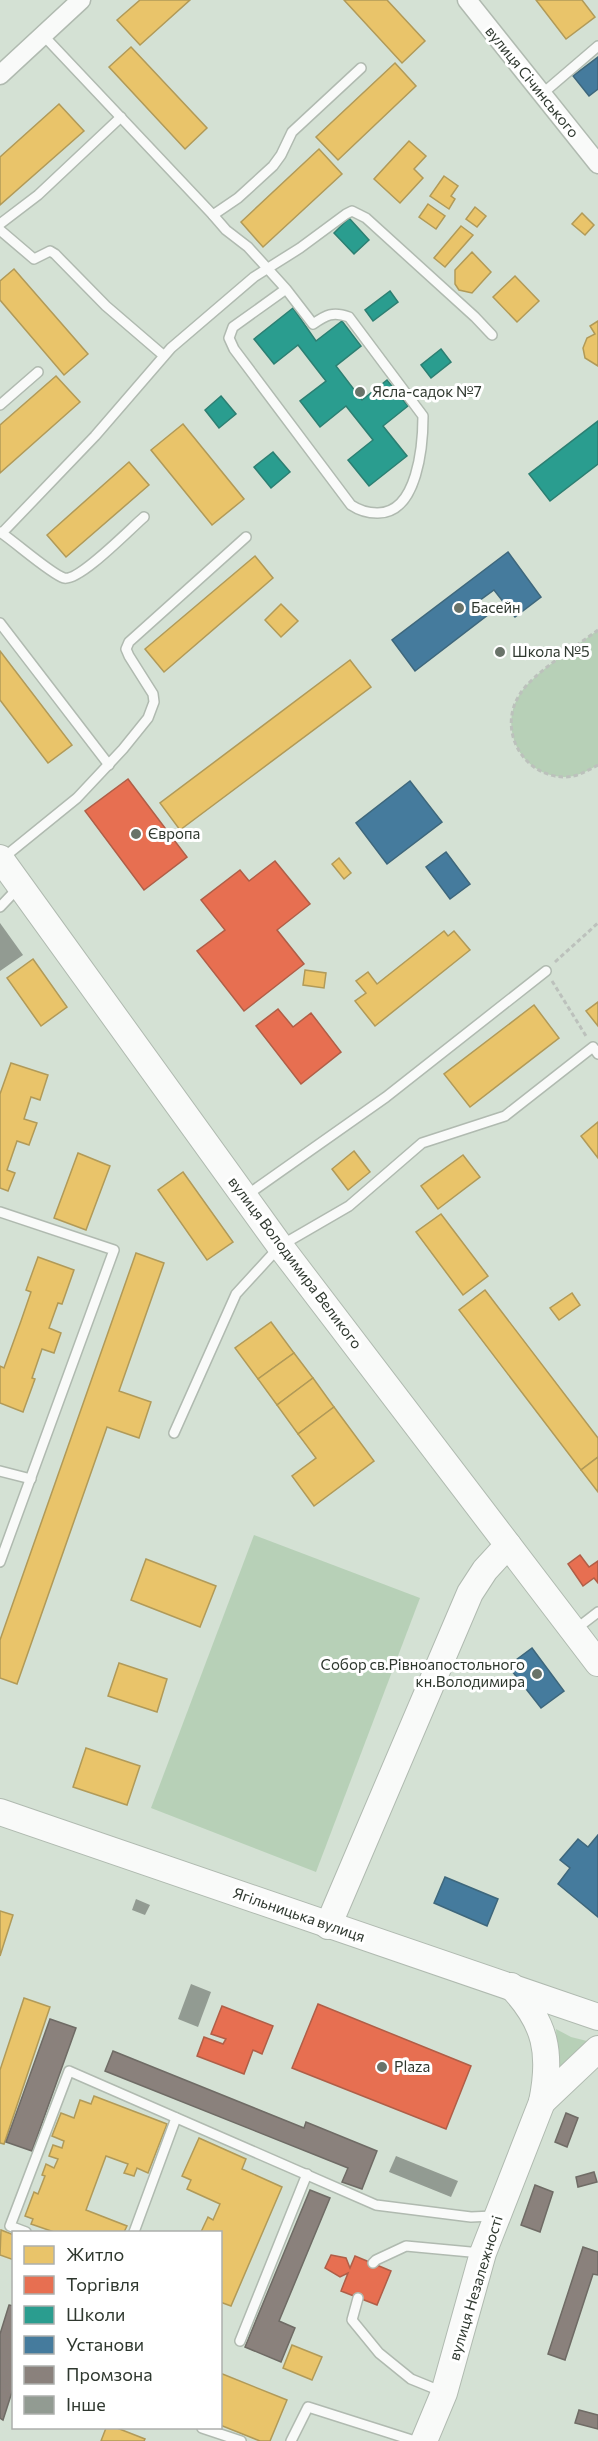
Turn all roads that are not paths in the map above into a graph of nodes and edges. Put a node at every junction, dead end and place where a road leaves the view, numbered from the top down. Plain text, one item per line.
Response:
1 (81, 0) edge
2 (467, 0) edge
3 (43, 35) junction
4 (598, 46) edge
5 (361, 68) dead end
6 (0, 75) edge
7 (542, 94) junction
8 (121, 117) junction
9 (598, 164) edge
10 (213, 215) junction
11 (0, 224) edge
12 (0, 230) edge
13 (267, 269) junction
14 (286, 289) junction
15 (492, 335) dead end
16 (163, 355) junction
17 (38, 372) dead end
18 (0, 405) edge
19 (144, 517) dead end
20 (1, 532) edge
21 (246, 537) dead end
22 (0, 623) edge
23 (109, 765) junction
24 (0, 859) edge
25 (20, 886) junction
26 (0, 907) edge
27 (546, 971) road end
28 (595, 1050) edge
29 (245, 1197) junction
30 (0, 1212) edge
31 (280, 1246) junction
32 (174, 1433) dead end
33 (0, 1471) edge
34 (31, 1479) junction
35 (508, 1545) junction
36 (0, 1562) edge
37 (598, 1612) edge
38 (574, 1631) junction
39 (598, 1663) edge
40 (0, 1812) edge
41 (328, 1926) junction
42 (511, 1986) junction
43 (598, 2018) edge
44 (598, 2049) edge
45 (542, 2102) junction
46 (176, 2118) junction
47 (307, 2174) junction
48 (496, 2216) junction
49 (23, 2231) edge
50 (134, 2231) edge
51 (483, 2253) junction
52 (373, 2263) dead end
53 (358, 2298) dead end
54 (240, 2341) dead end
55 (444, 2393) junction
56 (208, 2429) edge
57 (241, 2441) edge
58 (291, 2441) edge
59 (415, 2441) edge
60 (424, 2441) edge

1 - 3 street
2 - 7 street, вулиця Січинського
3 - 6 street
3 - 8 lane
4 - 7 lane
5 - 10 lane
7 - 9 street, вулиця Січинського
8 - 10 lane
8 - 11 lane
10 - 13 lane
12 - 16 lane
13 - 14 lane
13 - 15 lane
13 - 16 lane
14 - 14 lane
16 - 20 lane
17 - 18 lane
19 - 20 lane
21 - 23 lane
22 - 23 lane
23 - 24 lane
24 - 25 main road, вулиця Володимира Великого
25 - 26 lane
25 - 29 main road, вулиця Володимира Великого
27 - 29 lane
28 - 31 lane
29 - 31 main road, вулиця Володимира Великого
30 - 34 lane
31 - 32 lane
31 - 35 main road, вулиця Володимира Великого
33 - 34 lane
34 - 36 lane
35 - 38 main road, вулиця Володимира Великого
35 - 41 main road
37 - 38 lane
38 - 39 main road, вулиця Володимира Великого
40 - 41 main road, Ягільницька вулиця
41 - 42 main road, Ягільницька вулиця
42 - 43 main road, Ягільницька вулиця
42 - 45 main road, вулиця Незалежності
44 - 45 main road, вулиця Незалежності
45 - 48 main road, вулиця Незалежності
46 - 47 lane
46 - 49 lane
46 - 50 lane
47 - 48 lane
47 - 54 lane
48 - 51 main road, вулиця Незалежності
51 - 52 lane
51 - 55 main road, вулиця Незалежності
53 - 55 lane
55 - 60 main road, вулиця Незалежності
56 - 57 lane
58 - 59 lane

